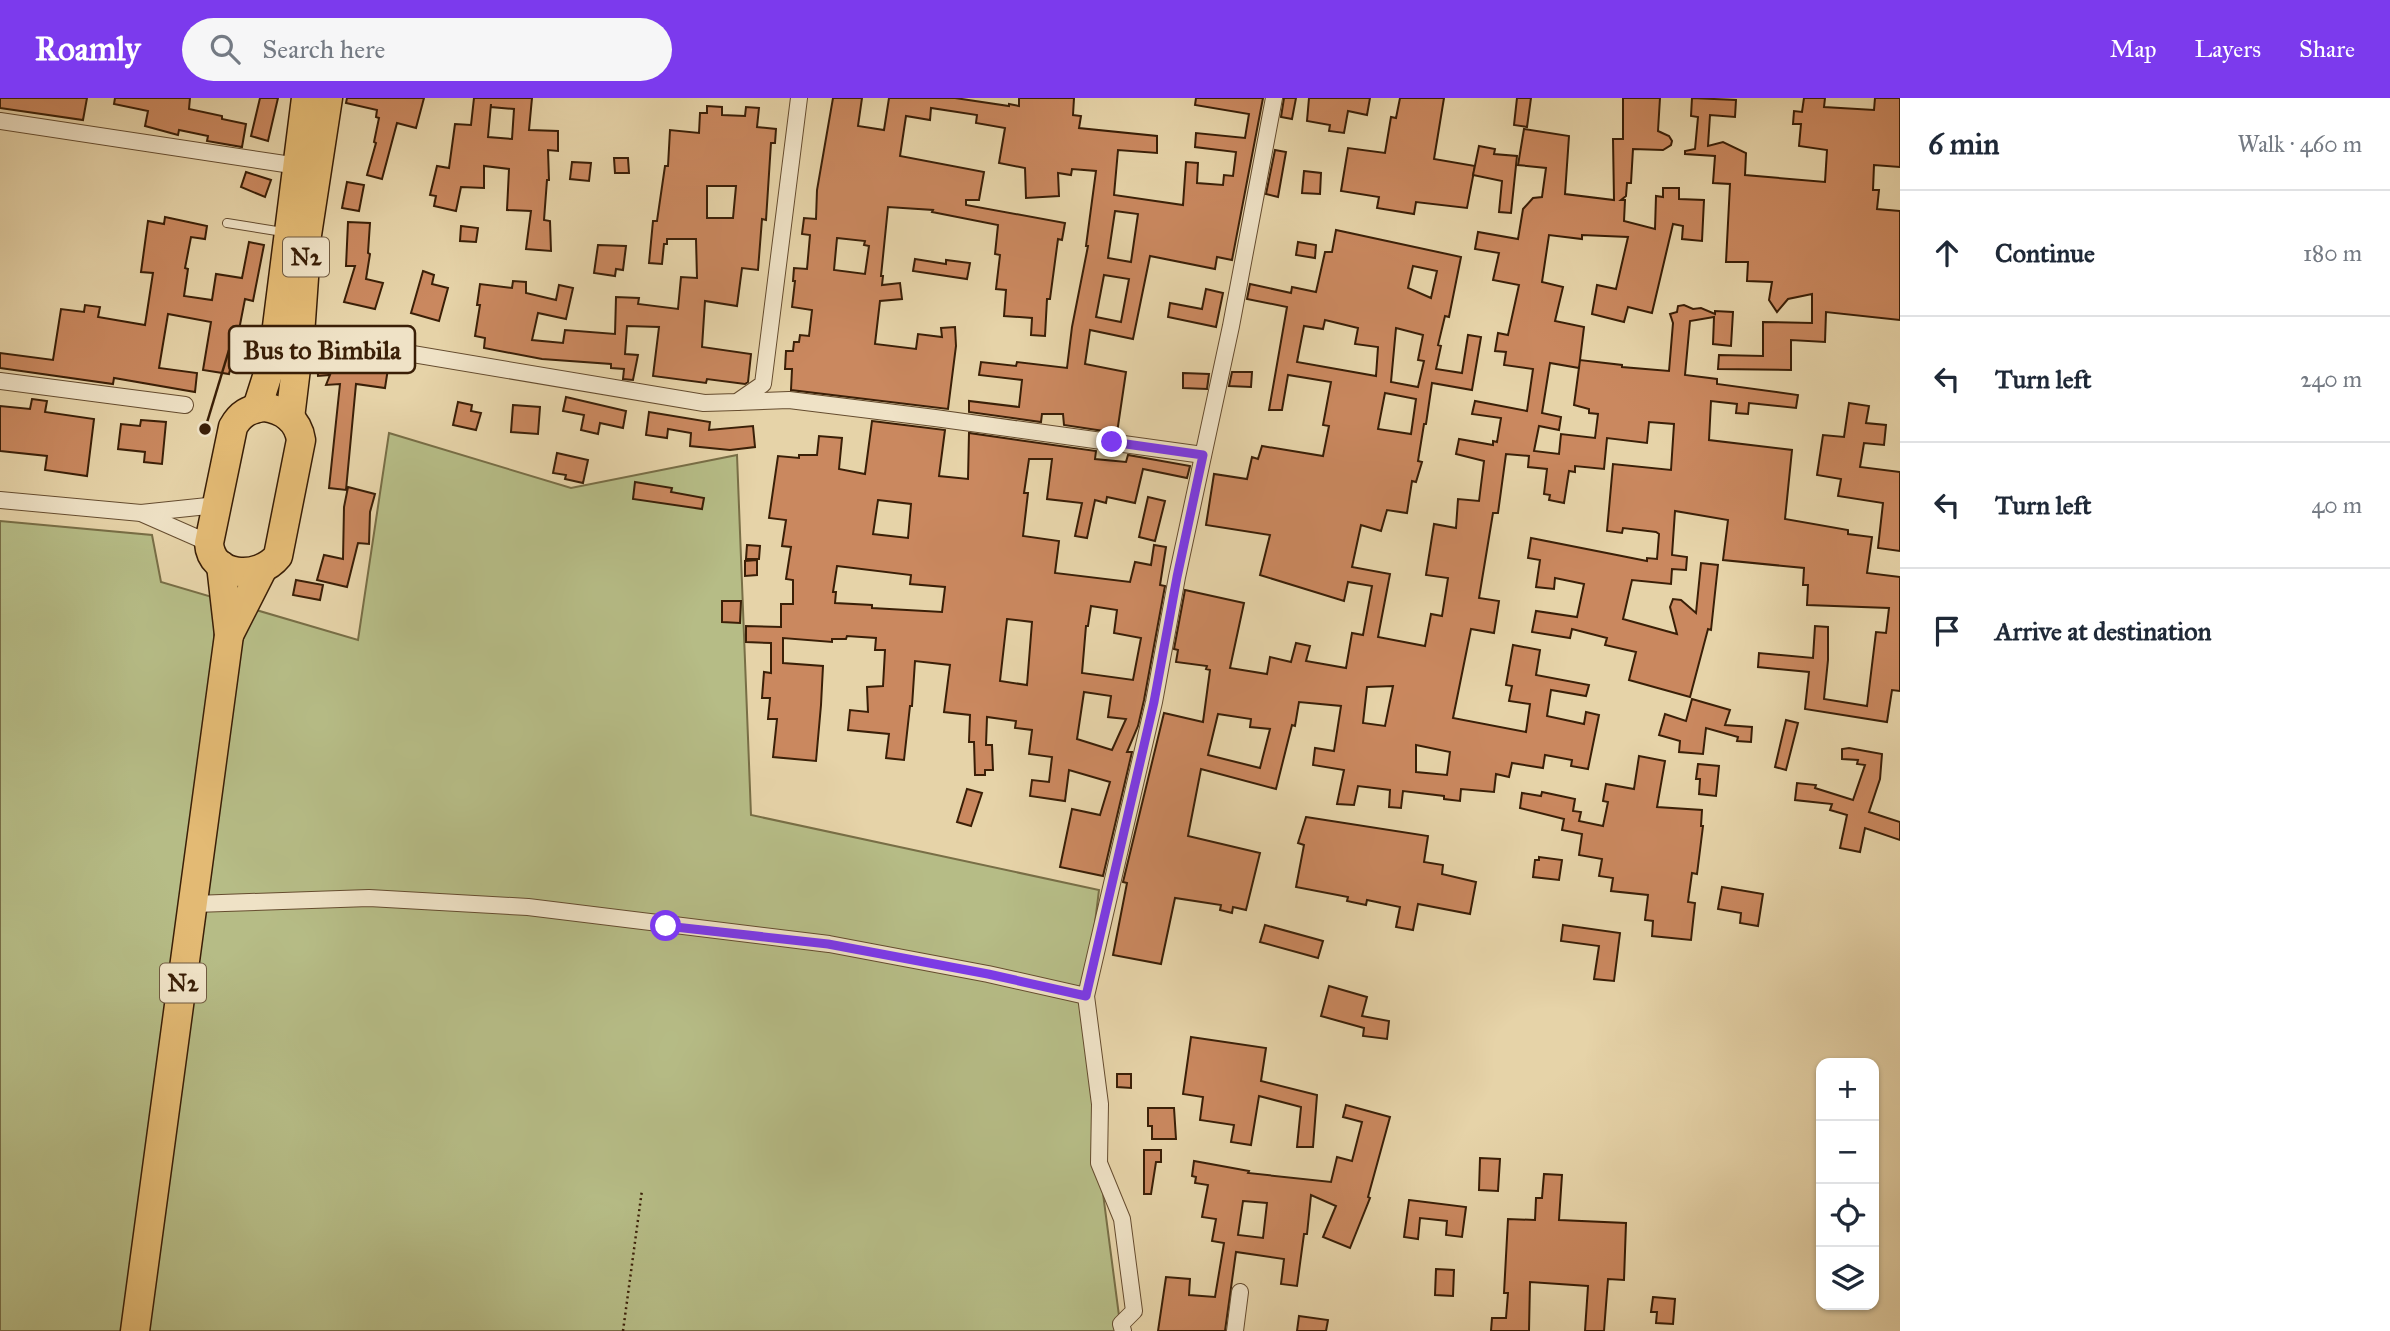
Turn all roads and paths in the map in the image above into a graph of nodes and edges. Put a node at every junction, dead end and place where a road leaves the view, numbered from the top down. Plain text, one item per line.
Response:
1 (306, 98) edge
2 (328, 98) edge
3 (799, 98) edge
4 (1274, 98) edge
5 (0, 121) edge
6 (298, 166) junction
7 (227, 223) dead end
8 (289, 233) junction
9 (300, 335) junction
10 (0, 381) edge
11 (737, 402) junction
12 (185, 405) dead end
13 (257, 408) junction
14 (290, 418) junction
15 (1203, 455) junction
16 (0, 500) edge
17 (217, 505) junction
18 (141, 513) junction
19 (215, 554) junction
20 (262, 570) junction
21 (229, 635) junction
22 (194, 904) junction
23 (1086, 996) junction
24 (642, 1191) dead end
25 (1240, 1292) dead end
26 (135, 1331) edge
27 (623, 1331) edge
28 (1123, 1331) edge
29 (1235, 1331) edge

1 - 6 highway, N2
2 - 9 highway, N2
3 - 11 street
4 - 15 street
5 - 6 street
6 - 8 highway, N2
7 - 8 lane
8 - 13 highway, N2
9 - 11 street
9 - 14 highway, N2
10 - 12 street
11 - 15 street
13 - 14 highway
13 - 17 highway
14 - 20 highway
15 - 23 street
16 - 18 street
17 - 18 street
17 - 19 highway
18 - 19 street
19 - 20 highway
19 - 21 highway, N2
20 - 21 highway, N2
21 - 22 highway, N2
22 - 23 street
22 - 26 highway, N2
23 - 28 street
24 - 27 path
25 - 29 street

